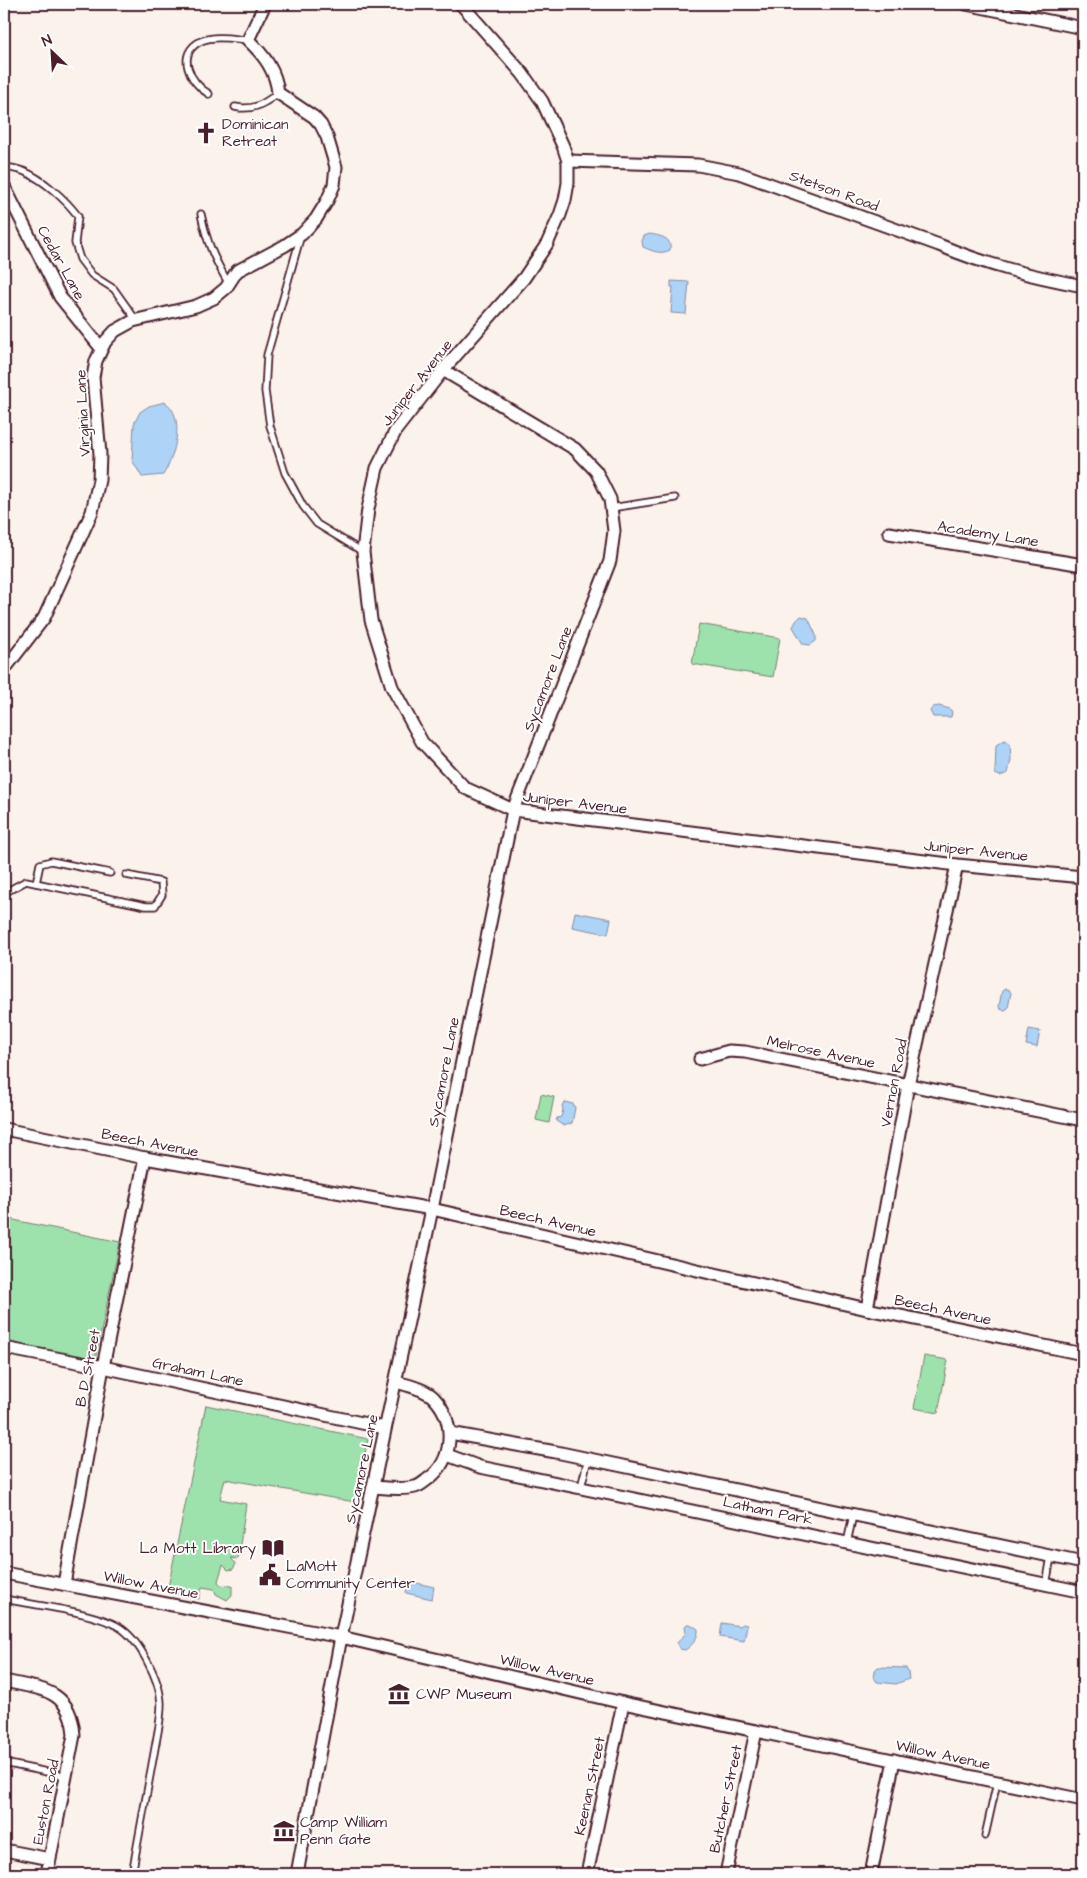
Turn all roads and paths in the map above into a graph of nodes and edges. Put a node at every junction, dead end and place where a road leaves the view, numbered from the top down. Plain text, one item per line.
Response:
1 (266, 4) edge
2 (461, 4) edge
3 (966, 4) edge
4 (1083, 28) edge
5 (248, 40) junction
6 (278, 93) junction
7 (209, 94) dead end
8 (235, 107) dead end
9 (568, 161) junction
10 (4, 166) edge
11 (4, 186) edge
12 (201, 214) dead end
13 (302, 234) junction
14 (229, 284) junction
15 (1083, 286) edge
16 (136, 320) junction
17 (101, 348) junction
18 (443, 370) junction
19 (675, 498) dead end
20 (611, 508) junction
21 (888, 533) dead end
22 (363, 552) junction
23 (1083, 565) edge
24 (4, 670) edge
25 (513, 810) junction
26 (957, 864) junction
27 (110, 873) dead end
28 (126, 875) dead end
29 (1083, 877) edge
30 (36, 883) junction
31 (4, 894) edge
32 (700, 1059) dead end
33 (908, 1085) junction
34 (1083, 1120) edge
35 (4, 1129) edge
36 (145, 1158) junction
37 (432, 1210) junction
38 (867, 1310) junction
39 (4, 1348) edge
40 (1083, 1354) edge
41 (103, 1367) junction
42 (396, 1382) junction
43 (385, 1428) junction
44 (450, 1433) junction
45 (447, 1455) junction
46 (588, 1459) junction
47 (373, 1486) junction
48 (581, 1487) junction
49 (853, 1515) junction
50 (847, 1543) junction
51 (1051, 1556) junction
52 (1083, 1563) edge
53 (4, 1573) edge
54 (64, 1584) junction
55 (1046, 1584) junction
56 (1083, 1592) edge
57 (4, 1599) edge
58 (342, 1637) junction
59 (4, 1681) edge
60 (623, 1703) junction
61 (756, 1731) junction
62 (894, 1760) junction
63 (4, 1763) edge
64 (66, 1776) junction
65 (998, 1782) junction
66 (1083, 1800) edge
67 (986, 1836) dead end
68 (4, 1850) edge
69 (50, 1859) junction
70 (47, 1874) edge
71 (132, 1874) edge
72 (297, 1874) edge
73 (587, 1874) edge
74 (726, 1874) edge
75 (871, 1874) edge

1 - 5 street
2 - 9 street, Juniper Avenue
3 - 4 street
5 - 6 street
5 - 7 lane
6 - 8 lane
6 - 13 street, Virginia Lane
9 - 15 street, Stetson Road
9 - 18 street, Juniper Avenue
10 - 16 lane
11 - 17 street, Cedar Lane
12 - 14 lane
13 - 14 street, Virginia Lane
13 - 22 lane
14 - 16 street, Virginia Lane
16 - 17 street, Virginia Lane
17 - 24 street, Virginia Lane
18 - 20 street, Sycamore Lane
18 - 22 street, Juniper Avenue
19 - 20 lane
20 - 25 street, Sycamore Lane
21 - 23 street, Academy Lane
22 - 25 street, Juniper Avenue
25 - 26 street, Juniper Avenue
25 - 37 street, Sycamore Lane
26 - 29 street, Juniper Avenue
26 - 33 street, Vernon Road
27 - 30 lane
28 - 30 lane
30 - 31 lane
32 - 33 street, Melrose Avenue
33 - 34 street, Melrose Avenue
33 - 38 street, Vernon Road
35 - 36 street, Beech Avenue
36 - 37 street, Beech Avenue
36 - 41 street, B D Street
37 - 38 street, Beech Avenue
37 - 42 street, Sycamore Lane
38 - 40 street, Beech Avenue
39 - 41 street, Graham Lane
41 - 43 street, Graham Lane
41 - 54 street, B D Street
42 - 43 street, Sycamore Lane
42 - 44 street
43 - 47 street, Sycamore Lane
44 - 45 street
44 - 46 street, Latham Park
45 - 47 street
45 - 48 street, Latham Park
46 - 48 lane
46 - 49 street, Latham Park
47 - 58 street, Sycamore Lane
48 - 50 street, Latham Park
49 - 50 lane
49 - 51 street, Latham Park
50 - 55 street, Latham Park
51 - 52 street, Latham Park
51 - 55 lane
53 - 54 street, Willow Avenue
54 - 58 street, Willow Avenue
55 - 56 street, Latham Park
57 - 71 lane
58 - 60 street, Willow Avenue
58 - 72 street, Sycamore Lane
59 - 64 street, Euston Road
60 - 61 street, Willow Avenue
60 - 73 street, Keenan Street
61 - 62 street, Willow Avenue
61 - 74 street, Butcher Street
62 - 65 street, Willow Avenue
62 - 75 street
63 - 64 lane
64 - 69 street, Euston Road
65 - 66 street, Willow Avenue
65 - 67 lane
68 - 69 street
69 - 70 street, Euston Road

